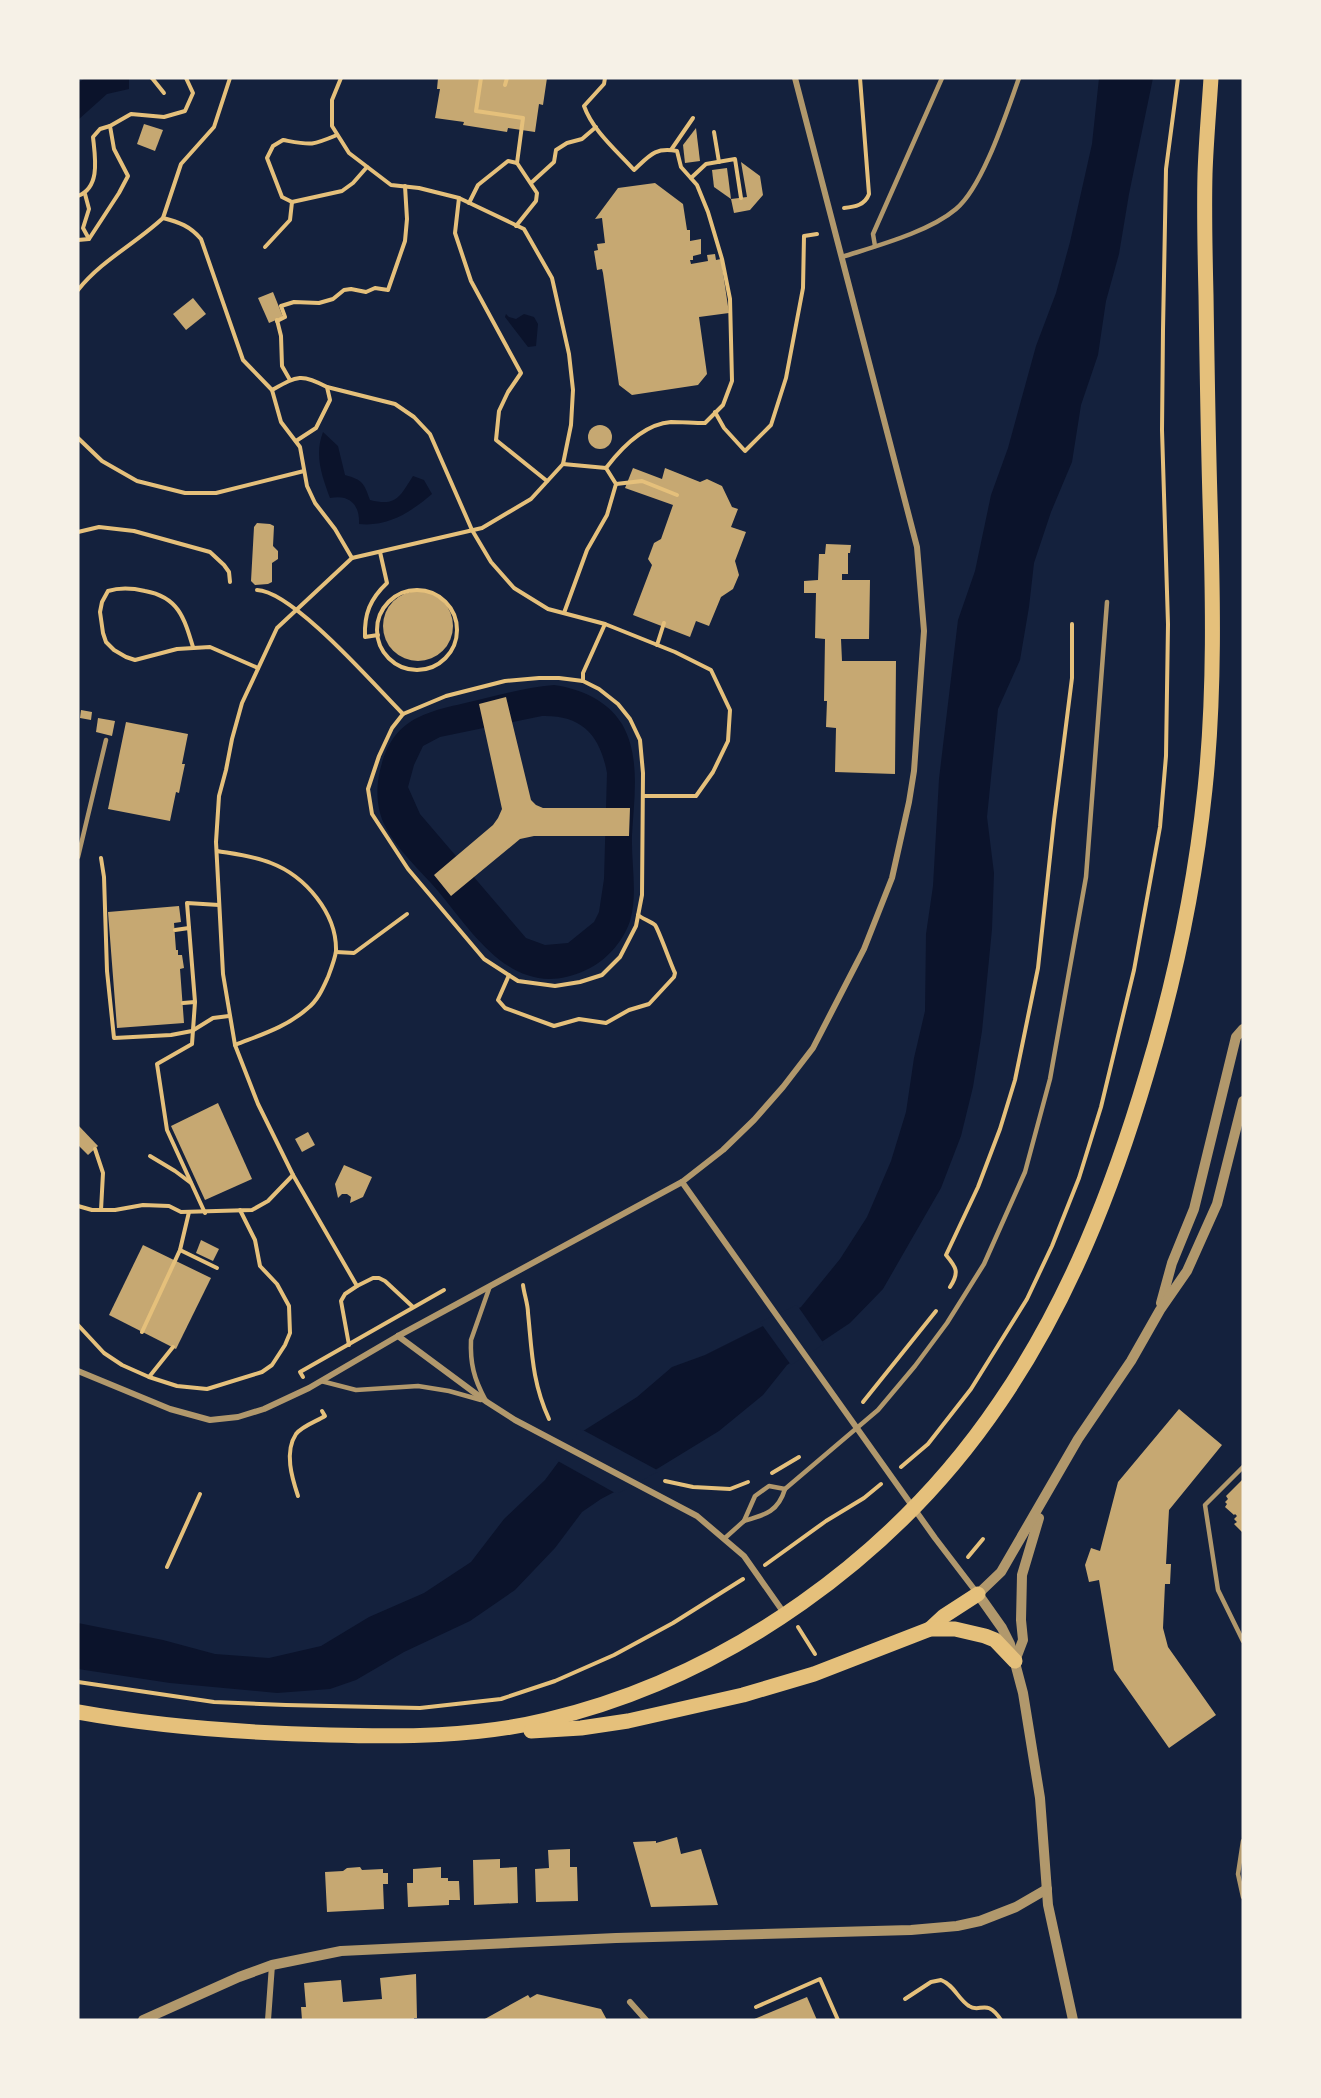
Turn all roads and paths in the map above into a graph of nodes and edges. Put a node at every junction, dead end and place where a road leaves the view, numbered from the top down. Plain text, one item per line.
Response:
1 (152, 78) edge
2 (186, 78) edge
3 (230, 78) edge
4 (341, 78) edge
5 (481, 78) edge
6 (507, 78) edge
7 (605, 78) edge
8 (795, 78) edge
9 (860, 78) edge
10 (942, 78) edge
11 (1019, 78) edge
12 (1211, 78) edge
13 (505, 85) dead end
14 (164, 93) dead end
15 (693, 118) dead end
16 (110, 126) junction
17 (596, 127) junction
18 (714, 132) dead end
19 (338, 135) junction
20 (671, 150) junction
21 (720, 162) junction
22 (517, 163) junction
23 (367, 167) junction
24 (690, 178) junction
25 (531, 183) junction
26 (405, 186) junction
27 (85, 194) junction
28 (78, 196) edge
29 (459, 198) junction
30 (741, 198) dead end
31 (292, 202) junction
32 (470, 203) junction
33 (844, 208) dead end
34 (162, 218) junction
35 (516, 226) junction
36 (817, 234) dead end
37 (89, 239) junction
38 (78, 240) edge
39 (875, 246) junction
40 (266, 247) dead end
41 (842, 257) junction
42 (78, 290) edge
43 (290, 380) junction
44 (327, 387) junction
45 (272, 390) junction
46 (715, 412) junction
47 (78, 438) edge
48 (296, 441) junction
49 (563, 464) junction
50 (606, 468) junction
51 (304, 471) junction
52 (547, 481) junction
53 (616, 484) junction
54 (677, 495) dead end
55 (472, 530) junction
56 (78, 532) edge
57 (380, 552) junction
58 (352, 558) junction
59 (230, 582) dead end
60 (257, 590) dead end
61 (1107, 602) dead end
62 (295, 610) junction
63 (564, 613) junction
64 (664, 623) dead end
65 (605, 624) junction
66 (1072, 624) dead end
67 (378, 635) junction
68 (657, 645) junction
69 (193, 647) junction
70 (258, 668) junction
71 (583, 681) junction
72 (403, 714) junction
73 (106, 740) dead end
74 (643, 796) junction
75 (217, 851) junction
76 (78, 857) edge
77 (101, 858) dead end
78 (219, 905) junction
79 (407, 914) dead end
80 (638, 915) junction
81 (189, 928) junction
82 (175, 930) dead end
83 (336, 952) junction
84 (509, 975) junction
85 (195, 1002) junction
86 (183, 1003) dead end
87 (229, 1016) junction
88 (1243, 1029) edge
89 (192, 1031) junction
90 (235, 1045) junction
91 (1243, 1101) edge
92 (95, 1149) dead end
93 (150, 1156) dead end
94 (293, 1175) junction
95 (682, 1182) junction
96 (192, 1184) junction
97 (78, 1206) edge
98 (101, 1210) junction
99 (240, 1210) junction
100 (189, 1212) junction
101 (205, 1213) junction
102 (180, 1250) junction
103 (217, 1268) dead end
104 (522, 1282) dead end
105 (357, 1286) junction
106 (490, 1286) junction
107 (444, 1290) dead end
108 (946, 1295) dead end
109 (941, 1303) dead end
110 (413, 1307) junction
111 (1160, 1310) junction
112 (78, 1325) edge
113 (142, 1332) dead end
114 (398, 1336) junction
115 (349, 1345) junction
116 (173, 1347) dead end
117 (78, 1371) edge
118 (149, 1377) junction
119 (303, 1378) dead end
120 (321, 1381) junction
121 (487, 1402) junction
122 (860, 1405) dead end
123 (322, 1411) dead end
124 (549, 1419) dead end
125 (802, 1455) dead end
126 (1243, 1467) edge
127 (766, 1475) dead end
128 (757, 1478) dead end
129 (658, 1479) dead end
130 (1048, 1489) junction
131 (785, 1490) junction
132 (200, 1494) dead end
133 (298, 1496) dead end
134 (744, 1521) junction
135 (725, 1538) junction
136 (167, 1567) dead end
137 (747, 1577) dead end
138 (978, 1594) junction
139 (790, 1619) junction
140 (930, 1629) junction
141 (1243, 1641) edge
142 (818, 1659) dead end
143 (1015, 1661) junction
144 (78, 1682) edge
145 (78, 1712) edge
146 (486, 1731) junction
147 (1243, 1841) edge
148 (1047, 1889) junction
149 (1243, 1897) edge
150 (272, 1965) junction
151 (905, 1999) dead end
152 (630, 2002) dead end
153 (756, 2007) dead end
154 (143, 2020) edge
155 (268, 2020) edge
156 (646, 2020) edge
157 (838, 2020) edge
158 (1001, 2020) edge
159 (1073, 2020) edge

1 - 14 path
2 - 16 path
3 - 34 path
4 - 19 path
5 - 22 path
6 - 13 path
7 - 17 path
8 - 41 street
9 - 33 path
10 - 39 lane
11 - 39 lane
12 - 139 main road
15 - 20 path
16 - 27 path
16 - 37 path
17 - 20 path
17 - 25 path
18 - 21 path
19 - 23 path
19 - 31 path
20 - 24 path
21 - 24 path
21 - 30 path
22 - 25 path
22 - 32 path
23 - 26 path
23 - 31 path
24 - 46 path
25 - 35 path
26 - 29 path
26 - 43 path
27 - 28 path
27 - 37 path
29 - 32 path
29 - 52 path
31 - 40 path
32 - 35 path
34 - 42 path
34 - 45 path
35 - 49 path
36 - 46 path
37 - 38 path
39 - 41 lane
41 - 95 street
43 - 44 path
43 - 45 path
44 - 48 path
44 - 55 path
45 - 48 path
46 - 50 path
47 - 51 path
48 - 51 path
49 - 50 path
49 - 52 path
50 - 53 path
51 - 58 path
52 - 55 path
53 - 54 path
53 - 63 path
55 - 57 path
55 - 63 path
56 - 59 path
57 - 58 path
57 - 67 path
58 - 62 path
60 - 62 path
61 - 131 lane
62 - 70 path
62 - 72 path
63 - 65 path
64 - 68 path
65 - 68 path
65 - 71 path
66 - 108 path
67 - 67 path
68 - 74 path
69 - 69 path
69 - 70 path
70 - 75 path
71 - 72 path
71 - 74 path
72 - 84 path
73 - 76 lane
74 - 80 path
75 - 78 path
75 - 83 path
77 - 89 path
78 - 81 path
78 - 87 path
79 - 83 path
80 - 84 path
80 - 84 path
81 - 82 path
81 - 85 path
83 - 90 path
85 - 86 path
85 - 89 path
87 - 89 path
87 - 90 path
88 - 111 street
89 - 96 path
90 - 94 path
91 - 111 street
92 - 98 path
93 - 96 path
94 - 99 path
94 - 105 path
95 - 106 street
95 - 138 street
96 - 101 path
97 - 98 path
98 - 100 path
99 - 101 path
99 - 118 path
100 - 101 path
100 - 102 path
102 - 103 path
102 - 113 path
104 - 124 path
105 - 110 path
105 - 115 path
106 - 114 street
106 - 121 lane
107 - 110 path
109 - 122 path
110 - 115 path
111 - 130 street
112 - 118 path
114 - 120 street
114 - 121 street
115 - 119 path
116 - 118 path
117 - 120 street
120 - 121 lane
121 - 135 street
123 - 133 path
125 - 127 path
126 - 141 lane
128 - 129 path
130 - 138 street
130 - 143 street
131 - 134 lane
131 - 134 lane
132 - 136 path
134 - 135 lane
135 - 139 street
137 - 144 path
138 - 140 main road
138 - 143 street
139 - 142 path
139 - 146 main road
140 - 143 main road
140 - 146 main road
143 - 148 street
145 - 146 main road
147 - 149 lane
148 - 150 street
148 - 159 street
150 - 154 street
150 - 155 street
151 - 158 path
152 - 156 street
153 - 157 path

